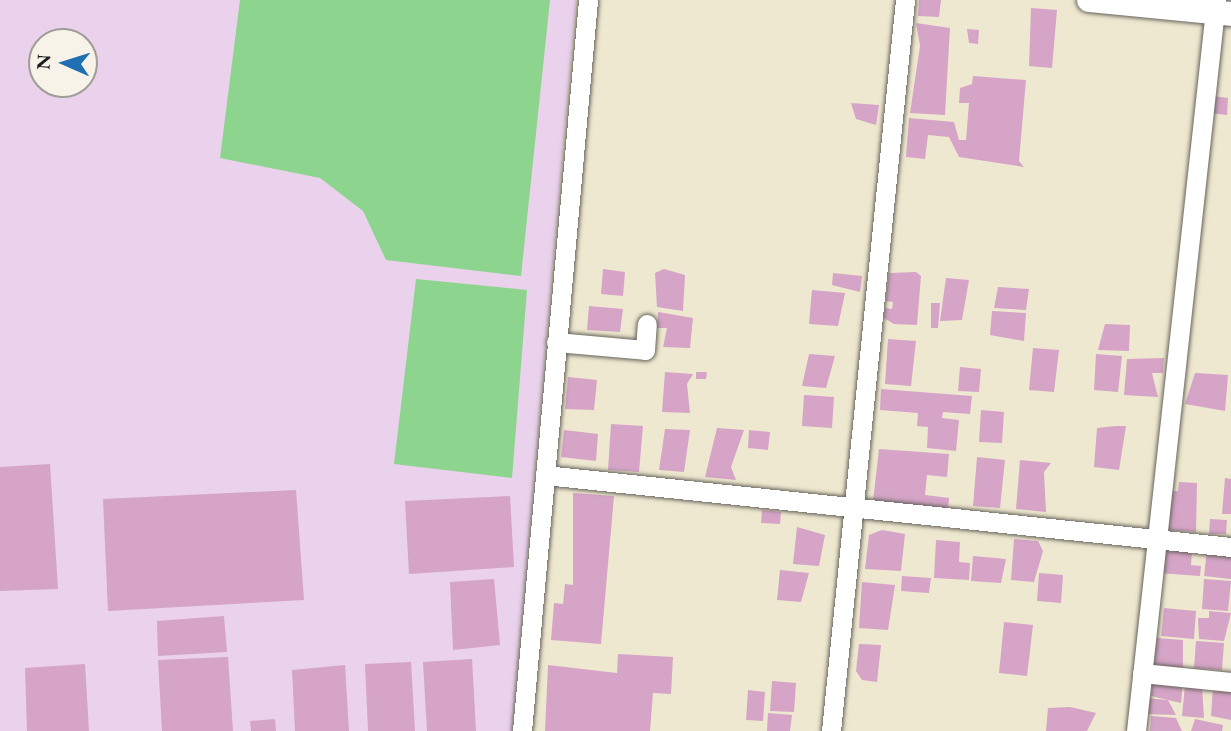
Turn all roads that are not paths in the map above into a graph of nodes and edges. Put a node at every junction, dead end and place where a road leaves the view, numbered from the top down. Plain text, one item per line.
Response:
1 (588, 0) edge
2 (905, 0) edge
3 (1089, 0) edge
4 (1221, 9) edge
5 (647, 324) dead end
6 (556, 342) junction
7 (545, 475) junction
8 (851, 507) junction
9 (1155, 540) junction
10 (1231, 547) edge
11 (1142, 673) junction
12 (1231, 682) edge
13 (522, 731) edge
14 (831, 731) edge
15 (1136, 731) edge

1 - 6 street
2 - 8 street
3 - 4 street
4 - 9 street
5 - 6 street
6 - 7 street
7 - 8 street
7 - 13 street
8 - 9 street
8 - 14 street
9 - 10 street
9 - 11 street
11 - 12 street
11 - 15 street

